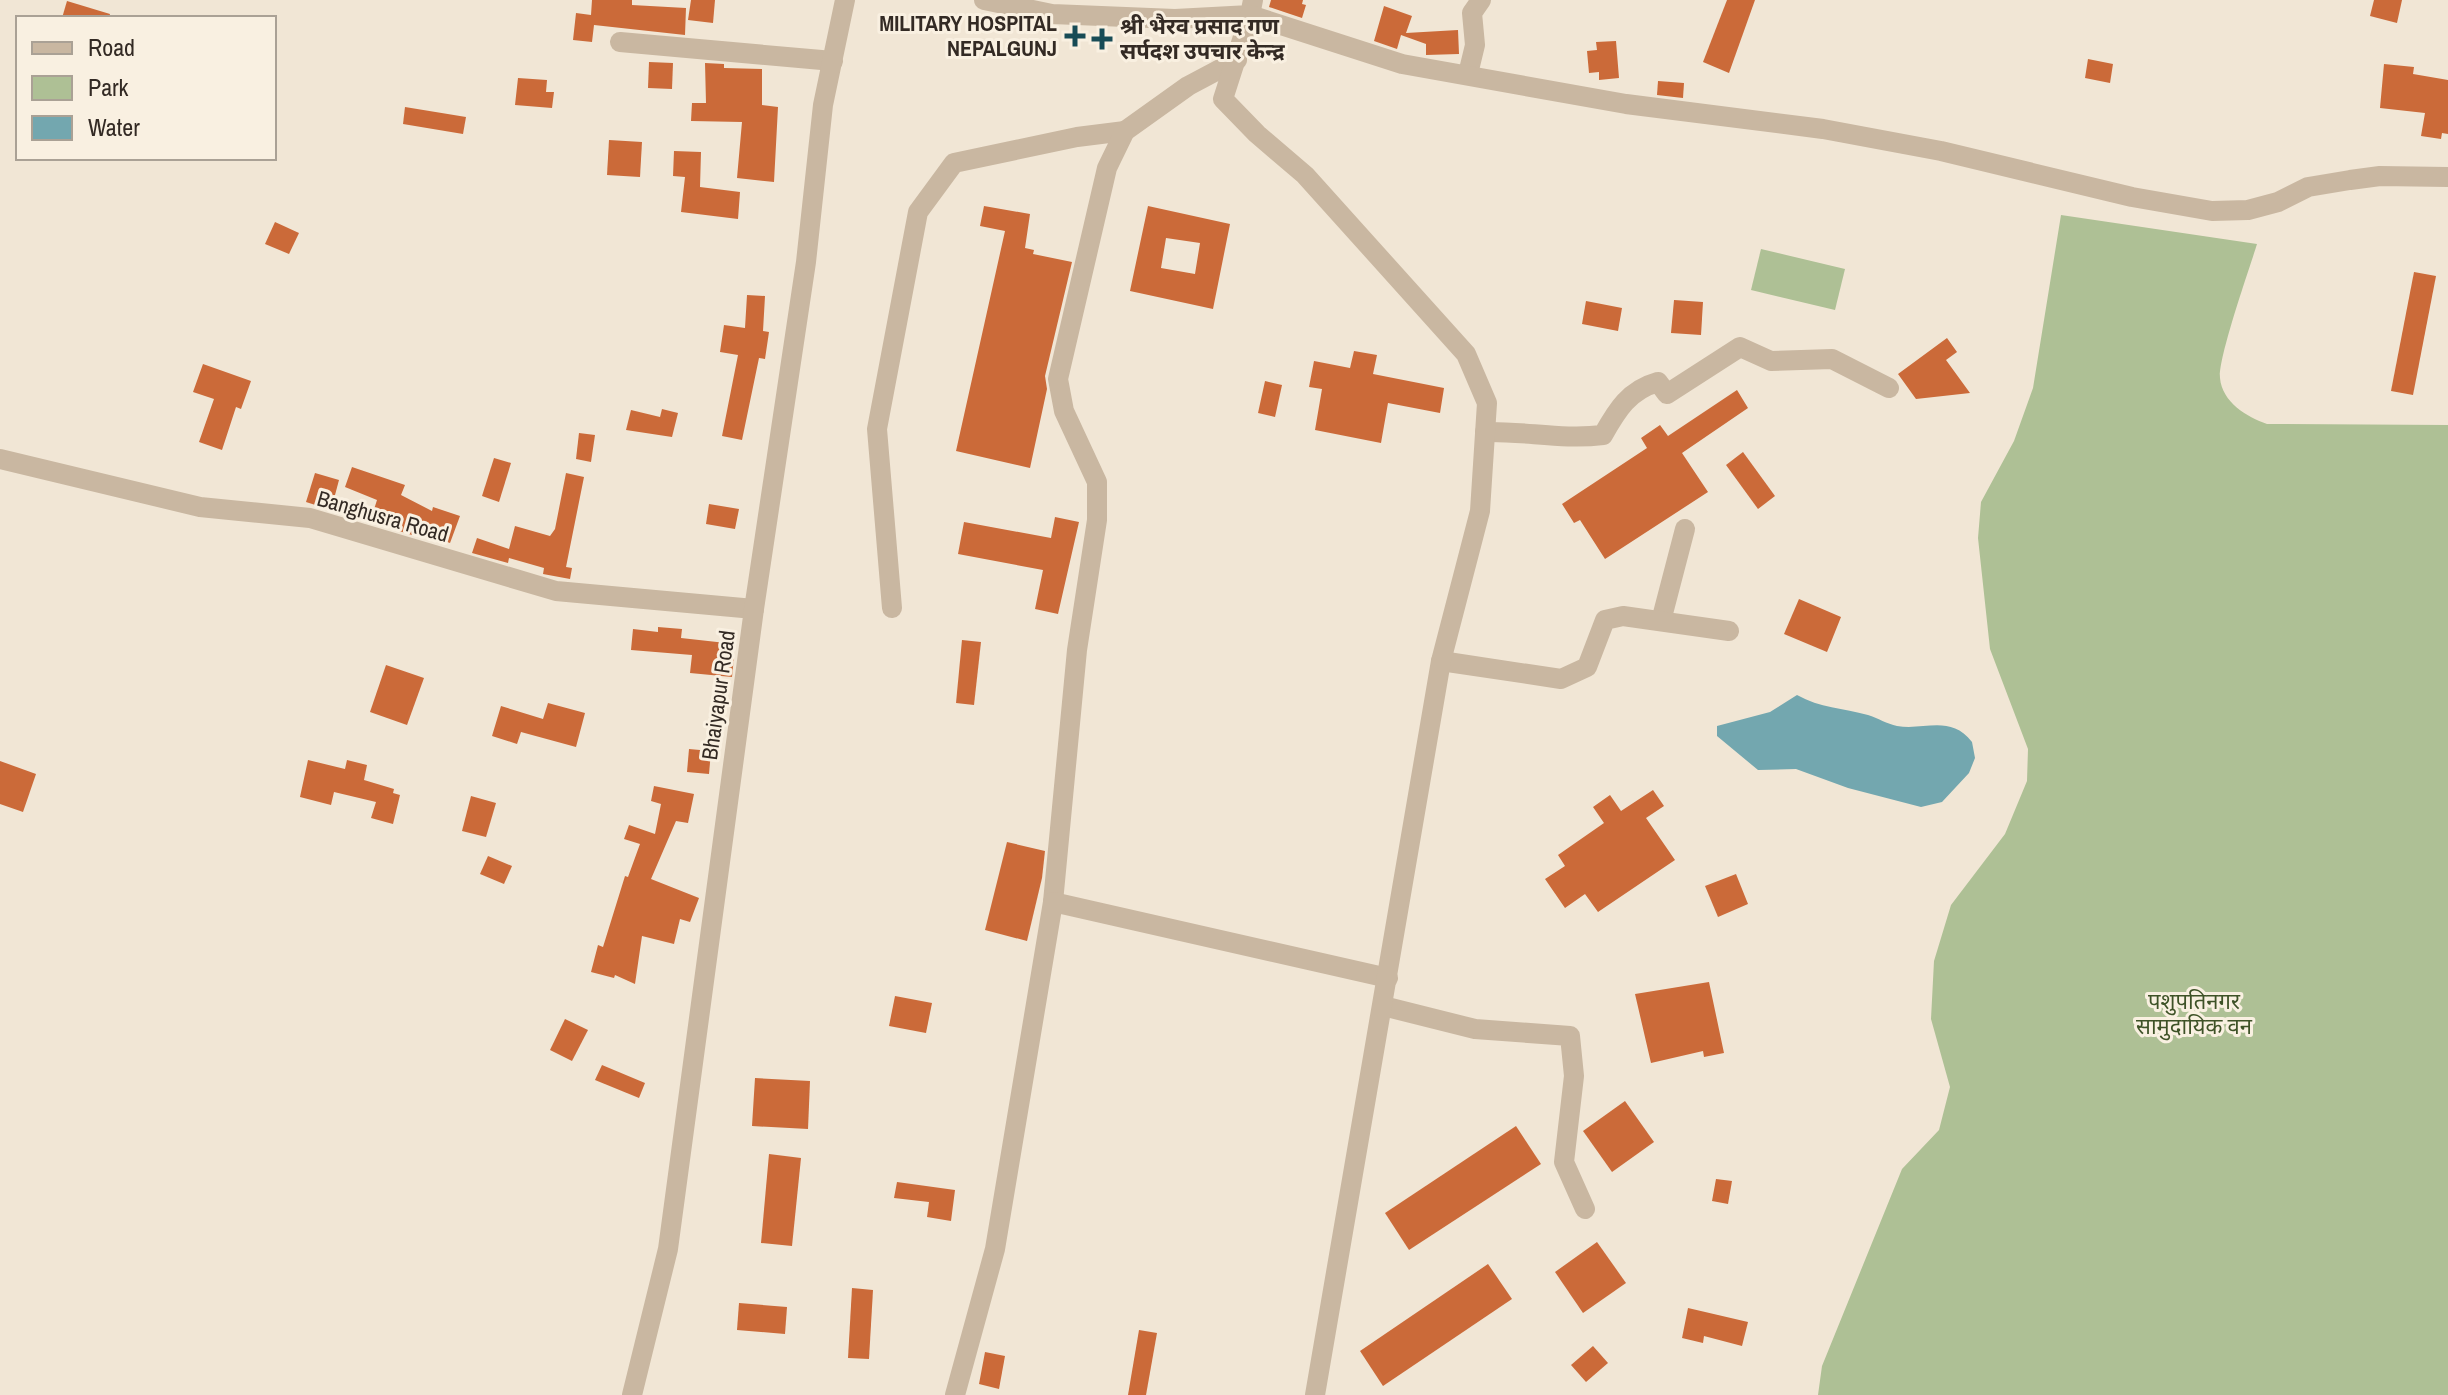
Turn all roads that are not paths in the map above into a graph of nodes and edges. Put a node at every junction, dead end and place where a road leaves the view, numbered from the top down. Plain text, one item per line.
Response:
1 (845, 0) edge
2 (984, 0) edge
3 (1481, 0) edge
4 (1252, 8) edge
5 (620, 42) dead end
6 (1237, 60) junction
7 (833, 61) junction
8 (1468, 74) junction
9 (1125, 131) junction
10 (2448, 177) edge
11 (1889, 388) dead end
12 (1485, 432) junction
13 (0, 459) edge
14 (1685, 529) dead end
15 (892, 608) dead end
16 (754, 609) junction
17 (1661, 621) junction
18 (1729, 631) dead end
19 (1441, 661) junction
20 (1053, 902) junction
21 (1388, 978) junction
22 (1383, 1006) junction
23 (1585, 1209) dead end
24 (632, 1395) edge
25 (955, 1395) edge
26 (1315, 1395) edge

1 - 7 street, Bhaiyapur Road
2 - 4 street
3 - 8 street
4 - 6 street
4 - 8 street
5 - 7 street
6 - 9 street
6 - 12 street
7 - 16 street, Bhaiyapur Road
8 - 10 street
9 - 15 street
9 - 20 street
11 - 12 street
12 - 19 street
13 - 16 street, Banghusra Road
14 - 17 street
16 - 24 street, Bhaiyapur Road
17 - 18 street
17 - 19 street
19 - 21 street
20 - 21 street
20 - 25 street
21 - 22 street
22 - 23 street
22 - 26 street

